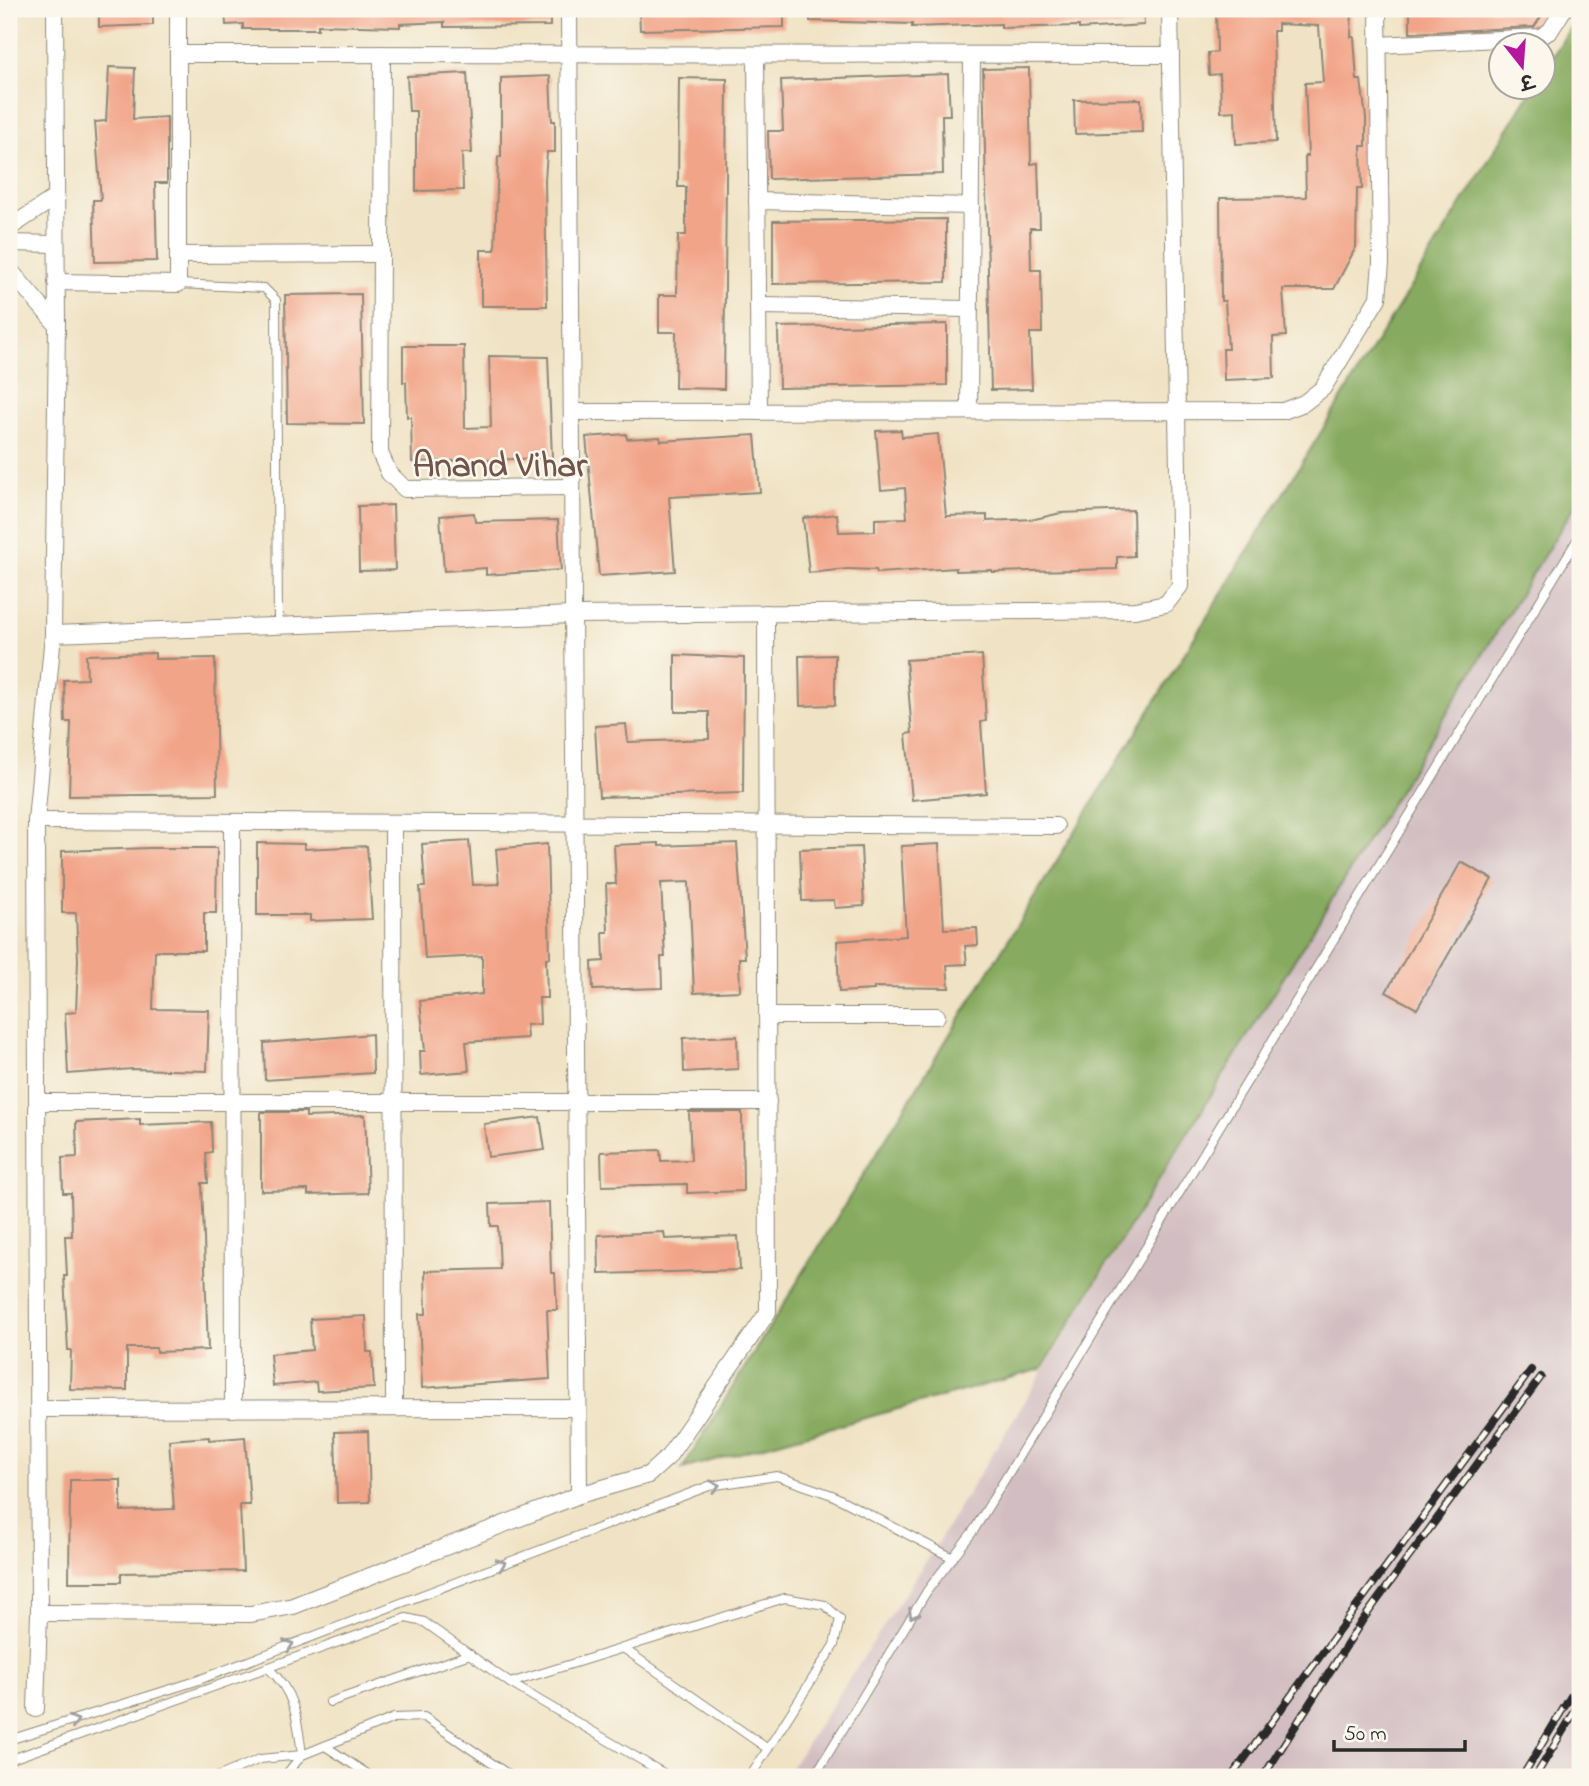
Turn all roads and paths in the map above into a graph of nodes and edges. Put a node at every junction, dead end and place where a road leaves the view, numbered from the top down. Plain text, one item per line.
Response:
1 (55, 9) edge
2 (178, 9) edge
3 (569, 9) edge
4 (1170, 9) edge
5 (1378, 9) edge
6 (1564, 9) edge
7 (1378, 45) junction
8 (178, 54) junction
9 (382, 54) junction
10 (569, 55) junction
11 (756, 55) junction
12 (972, 55) junction
13 (1171, 55) junction
14 (56, 197) junction
15 (757, 201) junction
16 (971, 206) junction
17 (9, 228) edge
18 (9, 243) edge
19 (56, 244) junction
20 (381, 254) junction
21 (178, 255) junction
22 (9, 269) edge
23 (56, 282) junction
24 (178, 284) junction
25 (758, 306) junction
26 (970, 309) junction
27 (58, 325) junction
28 (1176, 410) junction
29 (969, 411) junction
30 (572, 412) junction
31 (759, 412) junction
32 (572, 487) junction
33 (1580, 535) edge
34 (766, 614) junction
35 (573, 615) junction
36 (278, 625) junction
37 (53, 634) junction
38 (36, 821) junction
39 (232, 822) junction
40 (393, 822) junction
41 (574, 823) junction
42 (767, 824) junction
43 (1056, 826) dead end
44 (768, 1016) junction
45 (937, 1017) dead end
46 (38, 1102) junction
47 (232, 1102) junction
48 (394, 1102) junction
49 (576, 1102) junction
50 (768, 1102) junction
51 (394, 1408) junction
52 (578, 1408) junction
53 (39, 1409) junction
54 (233, 1409) junction
55 (579, 1494) junction
56 (953, 1558) junction
57 (39, 1613) junction
58 (623, 1648) junction
59 (470, 1654) junction
60 (268, 1668) junction
61 (510, 1683) junction
62 (330, 1702) dead end
63 (36, 1709) dead end
64 (9, 1740) edge
65 (325, 1746) junction
66 (768, 1749) junction
67 (302, 1755) junction
68 (9, 1760) edge
69 (217, 1777) edge
70 (284, 1777) edge
71 (372, 1777) edge
72 (512, 1777) edge
73 (670, 1777) edge
74 (750, 1777) edge
75 (814, 1777) edge

1 - 14 street
2 - 8 street
3 - 10 street
4 - 13 street
5 - 7 street
6 - 7 street
7 - 28 street
8 - 9 street
8 - 21 street
9 - 10 street
9 - 20 street
10 - 11 street
10 - 30 street
11 - 12 street
11 - 15 street
12 - 13 street
12 - 16 street
13 - 28 street
14 - 17 street
14 - 19 street
15 - 16 street
15 - 25 street
16 - 26 street
18 - 19 street
19 - 23 street
20 - 21 street
20 - 32 street
21 - 24 street
22 - 27 street
23 - 24 street
23 - 27 street
24 - 36 lane
25 - 26 street
25 - 31 street
26 - 29 street
27 - 37 street
28 - 29 street
28 - 34 street
29 - 31 street
30 - 31 street
30 - 32 street
32 - 35 street
33 - 56 lane
34 - 35 street
34 - 42 street
35 - 36 street
35 - 41 street
36 - 37 street
37 - 38 street
38 - 39 street
38 - 46 street
39 - 40 street
39 - 47 street
40 - 41 street
40 - 48 street
41 - 42 street
41 - 49 street
42 - 43 street
42 - 44 street
44 - 45 street
44 - 50 street
46 - 47 street
46 - 53 street
47 - 48 street
47 - 54 street
48 - 49 street
48 - 51 street
49 - 50 street
49 - 52 street
50 - 55 street
51 - 52 street
51 - 54 street
52 - 55 street
53 - 54 street
53 - 57 street
55 - 57 street
64 -> 56 lane
56 -> 75 lane
57 - 63 street
58 - 61 lane
58 - 66 lane
58 - 66 lane
59 - 60 lane
59 - 61 lane
59 - 62 lane
60 - 67 lane
60 - 68 lane
61 - 73 lane
65 - 67 lane
65 - 71 lane
65 - 72 lane
66 - 74 lane
67 - 69 lane
67 - 70 lane

